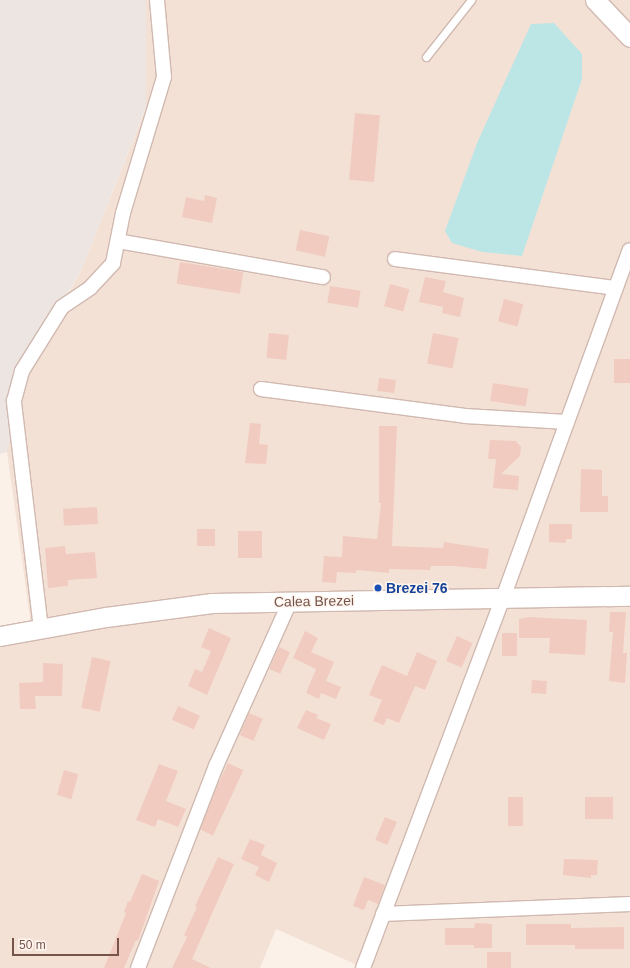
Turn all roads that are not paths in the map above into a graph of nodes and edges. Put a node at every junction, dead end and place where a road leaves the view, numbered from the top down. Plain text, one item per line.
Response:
1 (157, 0) edge
2 (471, 0) edge
3 (595, 0) edge
4 (630, 37) edge
5 (426, 57) dead end
6 (118, 241) junction
7 (630, 250) edge
8 (395, 259) dead end
9 (323, 277) dead end
10 (615, 288) junction
11 (261, 389) dead end
12 (567, 422) junction
13 (630, 596) edge
14 (503, 598) junction
15 (290, 601) junction
16 (41, 629) junction
17 (0, 636) edge
18 (630, 904) edge
19 (383, 914) junction
20 (138, 968) edge
21 (363, 968) edge

1 - 6 street
2 - 5 lane
3 - 4 street
6 - 9 street
6 - 16 street
7 - 10 street
8 - 10 street
10 - 12 street
11 - 12 street
12 - 14 street
13 - 14 street, Calea Brezei
14 - 15 street, Calea Brezei
14 - 19 street
15 - 16 street, Calea Brezei
15 - 20 street
16 - 17 street, Calea Brezei
18 - 19 street
19 - 21 street

